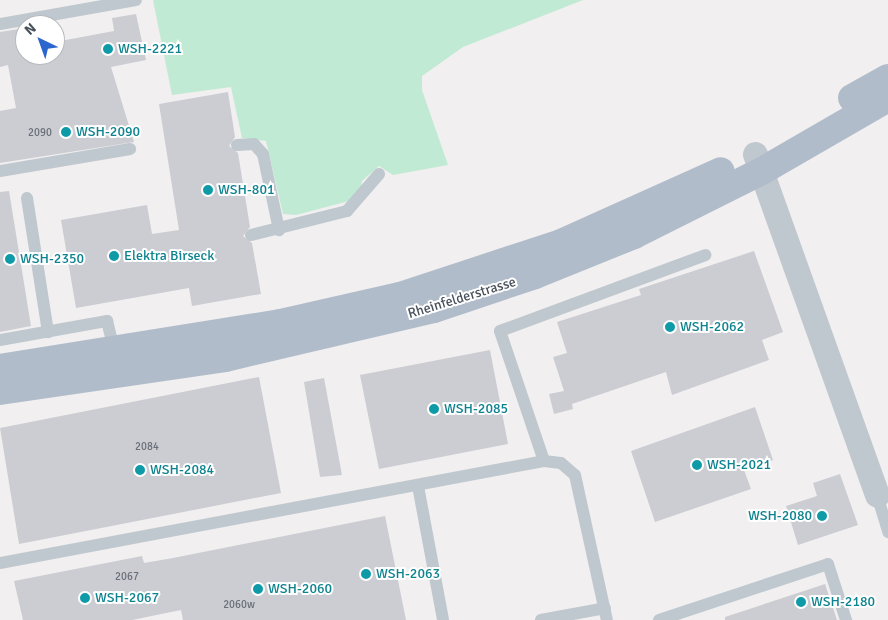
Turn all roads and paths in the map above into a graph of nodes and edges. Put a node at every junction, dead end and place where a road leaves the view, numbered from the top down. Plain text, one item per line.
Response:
1 (136, 0) edge
2 (0, 24) edge
3 (888, 78) edge
4 (888, 98) edge
5 (237, 145) dead end
6 (130, 149) dead end
7 (759, 163) junction
8 (0, 171) edge
9 (379, 174) dead end
10 (27, 198) dead end
11 (279, 230) junction
12 (251, 235) dead end
13 (705, 255) dead end
14 (48, 332) junction
15 (0, 340) edge
16 (117, 362) junction
17 (0, 368) edge
18 (0, 391) edge
19 (544, 462) junction
20 (418, 486) junction
21 (883, 497) edge
22 (888, 532) edge
23 (0, 562) edge
24 (606, 614) edge
25 (443, 620) edge
26 (541, 620) edge
27 (659, 620) edge
28 (846, 620) edge

1 - 2 lane
3 - 7 main road, Rheinfelderstrasse
4 - 7 main road, Rheinfelderstrasse
5 - 11 lane
6 - 8 lane
7 - 16 main road, Rheinfelderstrasse
7 - 21 street
9 - 11 lane
10 - 14 lane
11 - 12 lane
13 - 19 lane
14 - 15 lane
14 - 16 lane
16 - 17 main road, Rheinfelderstrasse
16 - 18 main road, Rheinfelderstrasse
19 - 20 lane
19 - 24 lane
20 - 23 lane
20 - 25 lane
21 - 22 lane
24 - 26 lane
27 - 28 lane

